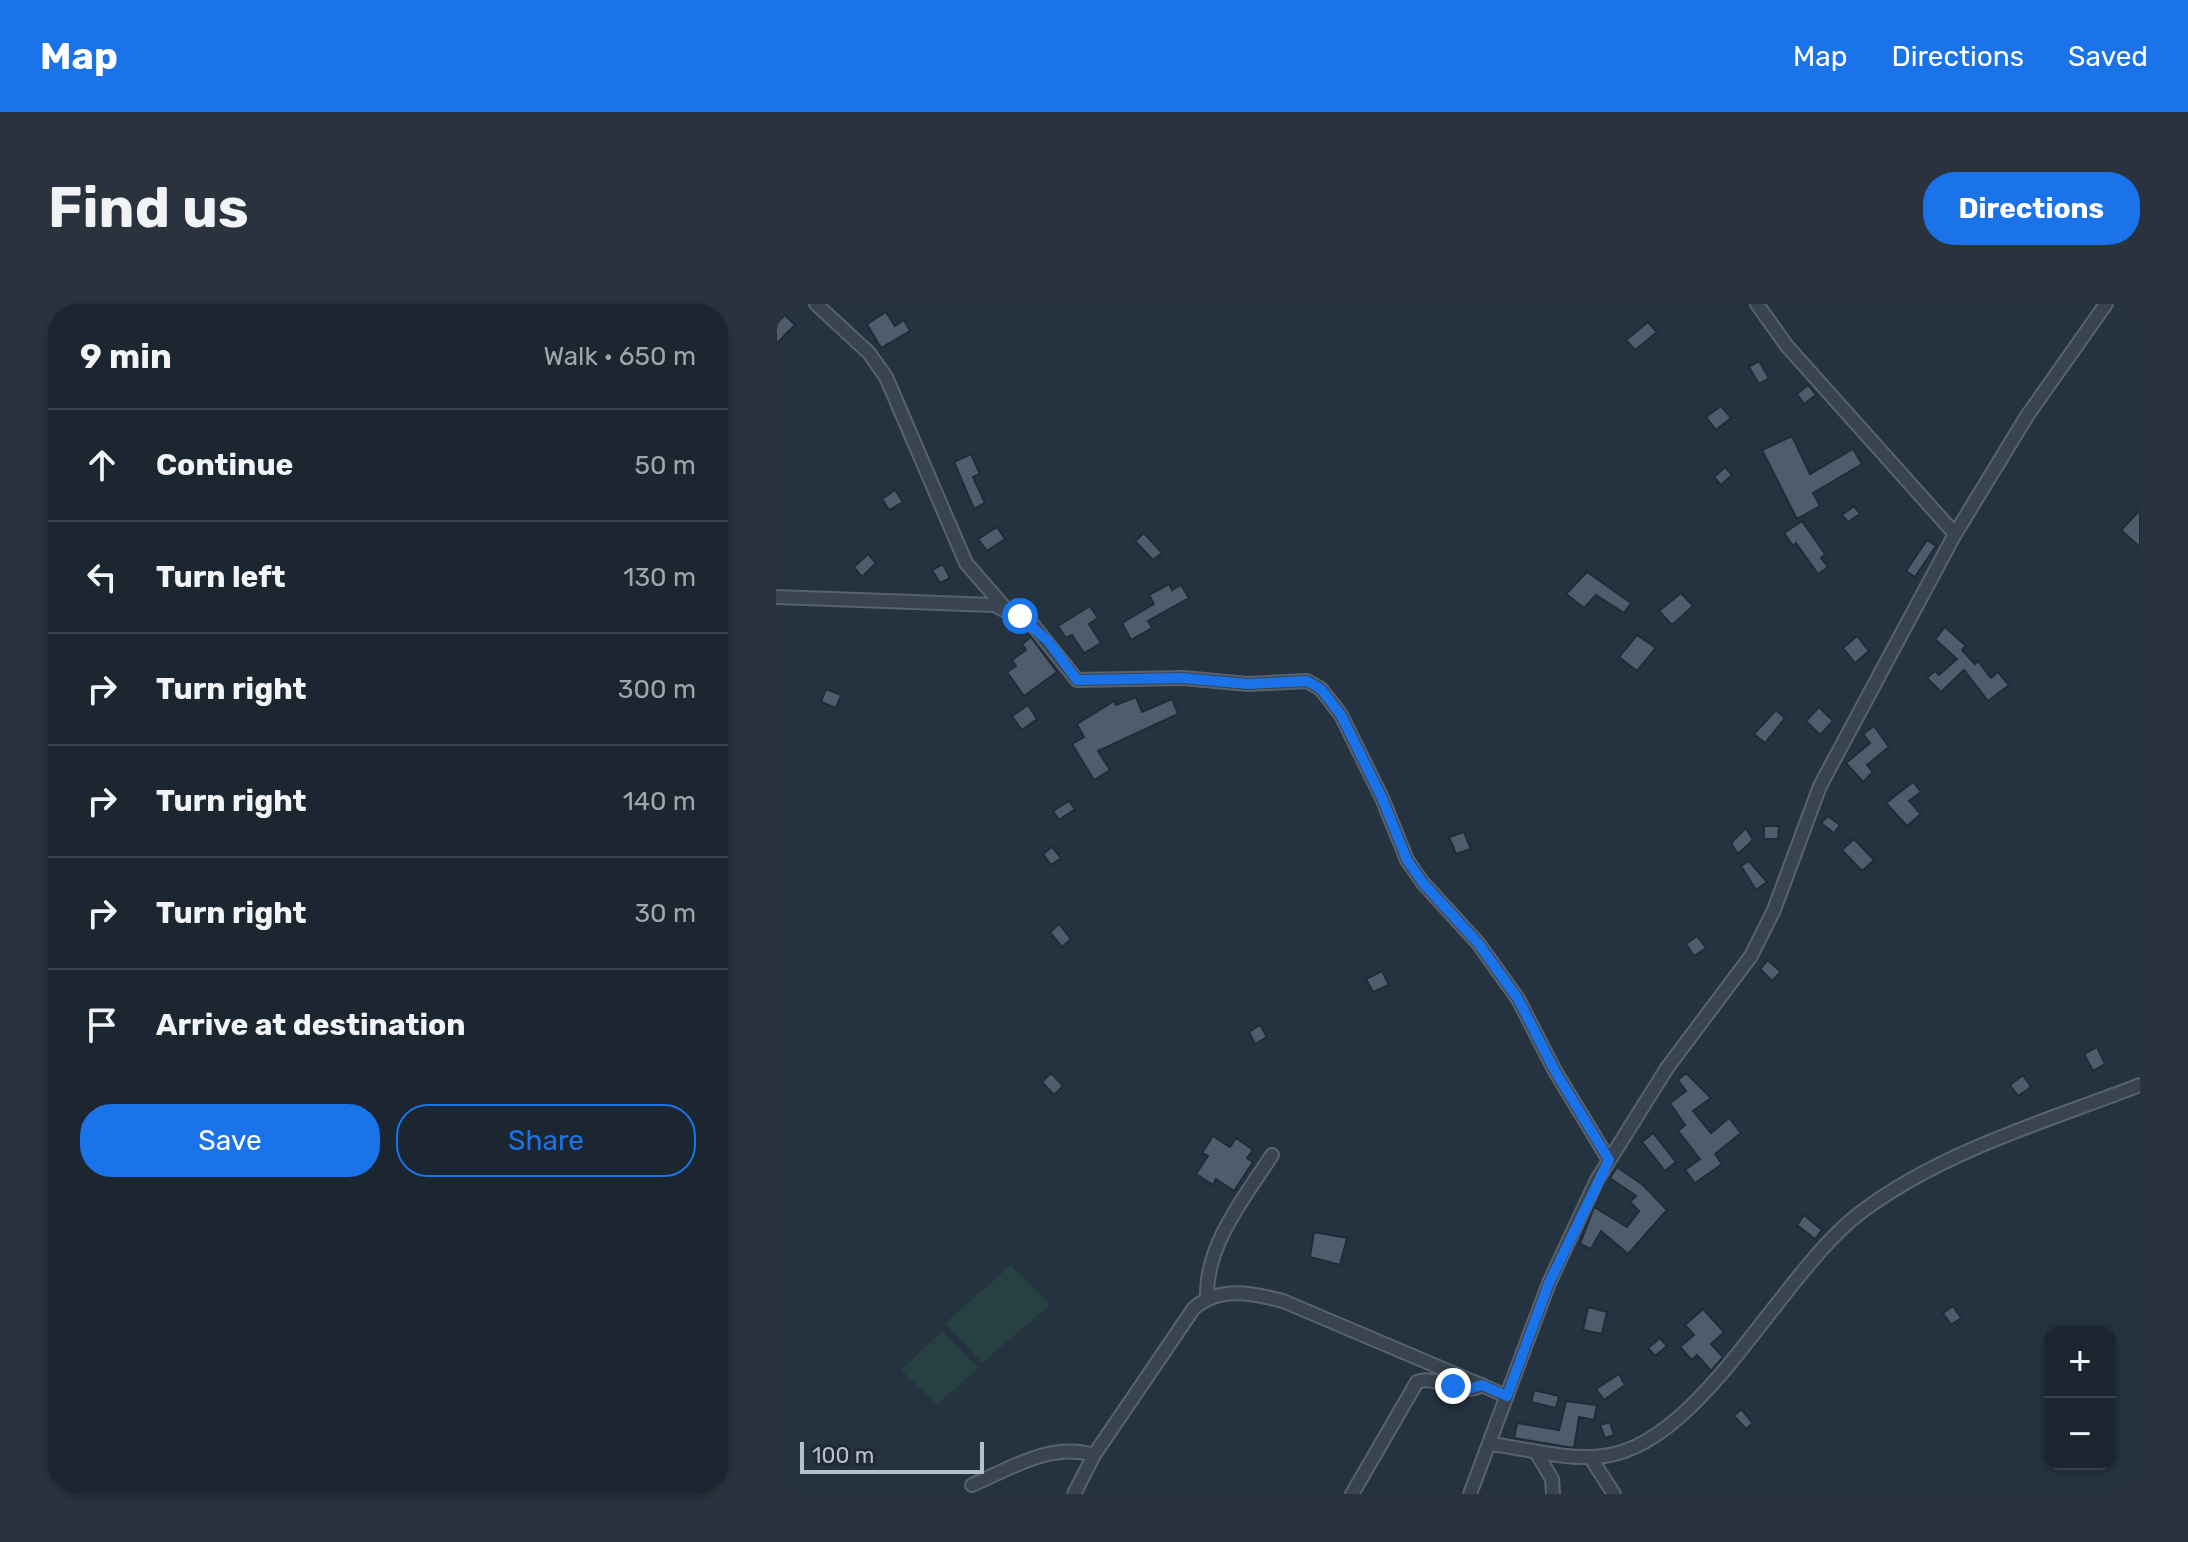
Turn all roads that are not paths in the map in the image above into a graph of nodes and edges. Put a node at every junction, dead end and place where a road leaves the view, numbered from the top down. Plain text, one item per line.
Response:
1 (816, 304) edge
2 (1757, 304) edge
3 (2106, 304) edge
4 (1955, 534) junction
5 (776, 597) edge
6 (1006, 609) junction
7 (2140, 1085) edge
8 (1272, 1155) dead end
9 (1609, 1160) junction
10 (1207, 1298) junction
11 (1482, 1385) junction
12 (1507, 1396) junction
13 (1489, 1444) junction
14 (1536, 1452) junction
15 (1094, 1455) junction
16 (1590, 1457) junction
17 (972, 1485) dead end
18 (1074, 1494) edge
19 (1352, 1494) edge
20 (1470, 1494) edge
21 (1553, 1494) edge
22 (1614, 1494) edge

1 - 6 street
2 - 4 street
3 - 4 street
4 - 9 street
5 - 6 street
6 - 9 street
7 - 16 street
8 - 10 street
9 - 12 street
10 - 11 street
10 - 15 street
11 - 12 street
11 - 19 street
12 - 13 street
13 - 14 street
13 - 20 street
14 - 16 street
14 - 21 street
15 - 17 street
15 - 18 street
16 - 22 street

